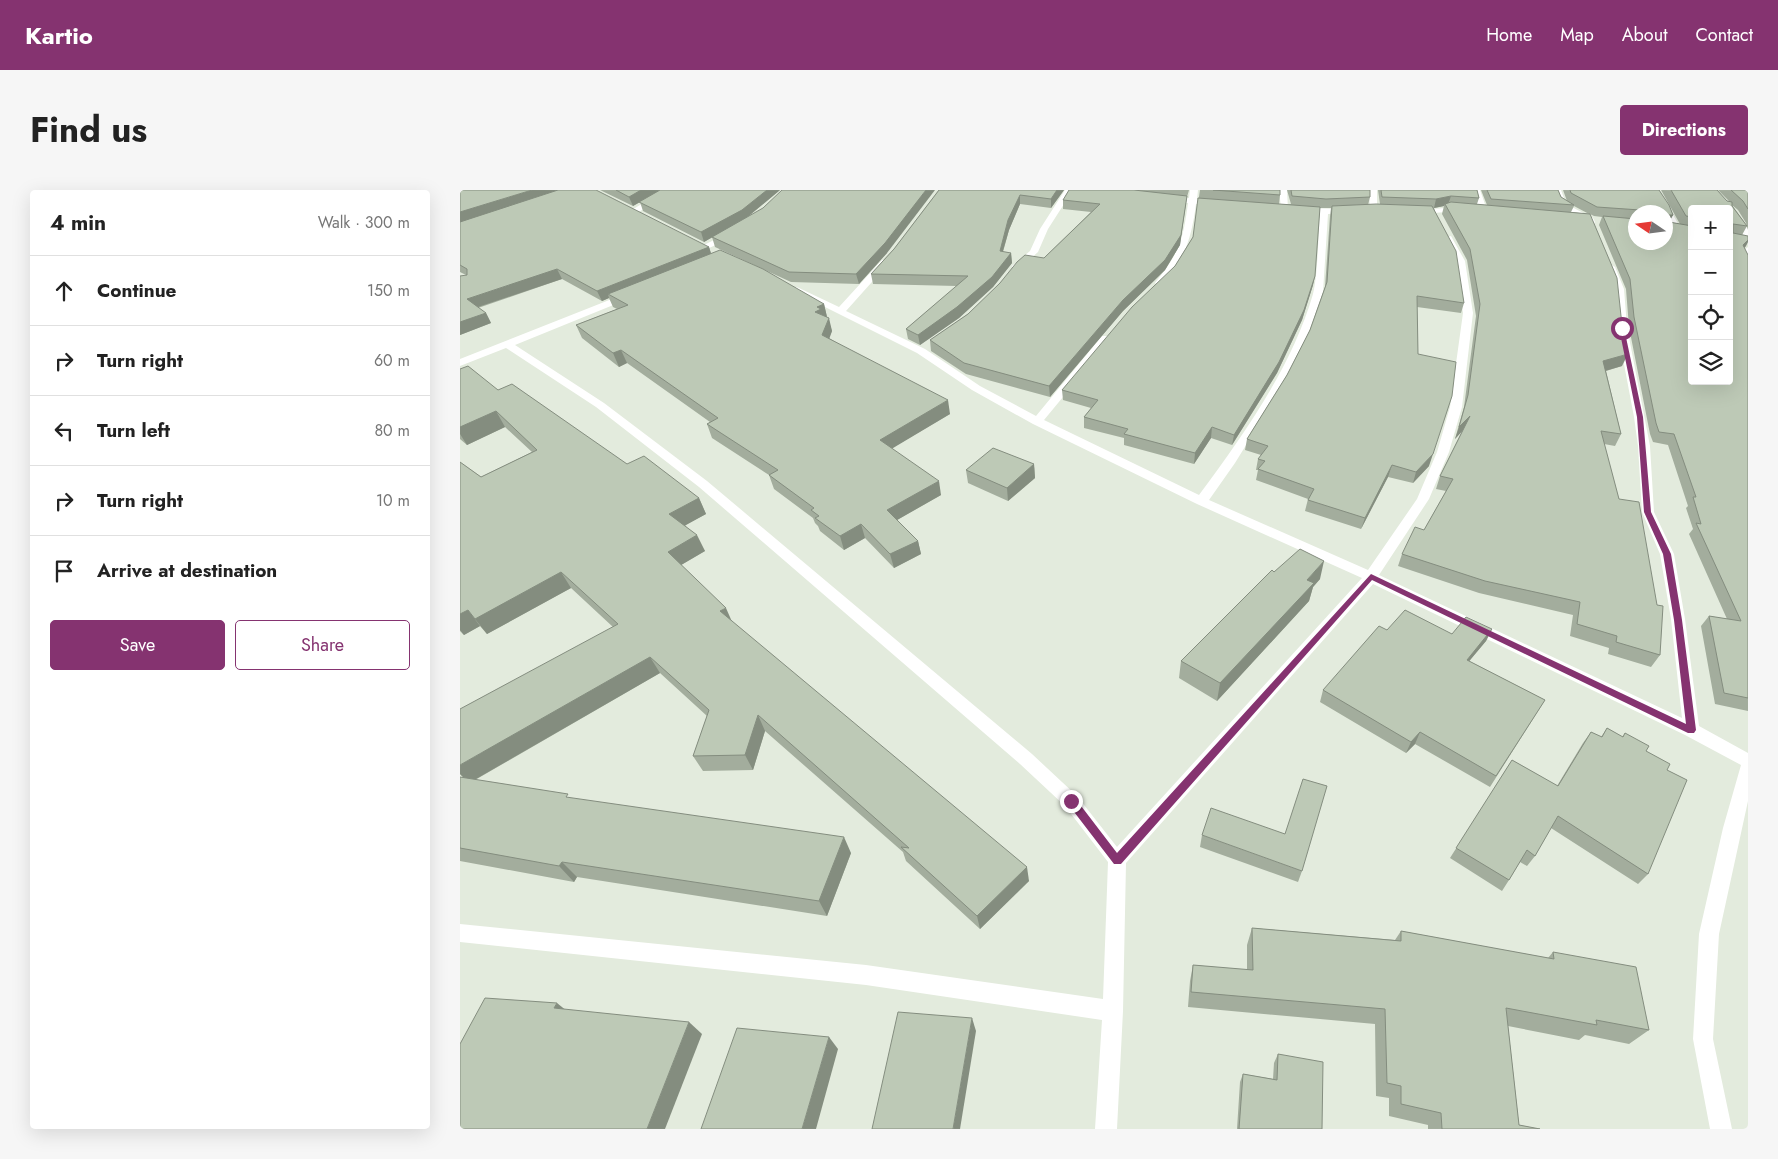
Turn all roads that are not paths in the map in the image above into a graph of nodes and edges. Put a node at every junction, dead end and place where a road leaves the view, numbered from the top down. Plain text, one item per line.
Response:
1 (671, 190) edge
2 (1070, 190) edge
3 (1194, 190) edge
4 (1283, 190) edge
5 (1374, 190) edge
6 (1476, 190) edge
7 (1557, 190) edge
8 (1655, 190) edge
9 (1157, 198) edge
10 (1722, 200) edge
11 (1192, 202) junction
12 (1227, 205) edge
13 (1665, 205) edge
14 (1726, 205) edge
15 (1366, 210) junction
16 (1386, 211) edge
17 (1405, 211) edge
18 (1324, 212) junction
19 (1733, 214) edge
20 (1673, 217) edge
21 (1570, 218) edge
22 (651, 220) edge
23 (1438, 220) junction
24 (1595, 220) junction
25 (1673, 228) edge
26 (739, 231) edge
27 (1748, 235) edge
28 (1597, 236) edge
29 (1748, 250) edge
30 (717, 253) edge
31 (891, 256) edge
32 (1606, 258) edge
33 (1748, 263) edge
34 (1009, 275) edge
35 (787, 286) edge
36 (643, 290) edge
37 (1149, 294) edge
38 (841, 311) junction
39 (1115, 328) edge
40 (508, 344) junction
41 (460, 363) edge
42 (1037, 422) junction
43 (1201, 501) junction
44 (1371, 577) junction
45 (1691, 730) junction
46 (1748, 761) edge
47 (1748, 769) edge
48 (1117, 860) junction
49 (460, 933) edge
50 (1113, 1011) junction
51 (1106, 1129) edge
52 (1721, 1129) edge

1 - 22 street
2 - 34 street
3 - 11 street
4 - 18 street
5 - 15 street
6 - 23 street
7 - 24 street
8 - 13 street
9 - 11 street
10 - 14 street
11 - 12 street
11 - 37 street
15 - 16 street
15 - 18 street
17 - 23 street
18 - 43 street
19 - 27 street
20 - 25 street
21 - 24 street
23 - 44 street
24 - 28 street
26 - 30 street
29 - 33 street
31 - 38 street
32 - 45 street
35 - 38 street
36 - 40 street
38 - 42 street
39 - 42 street
40 - 41 street
40 - 48 street
42 - 43 street
43 - 44 street
44 - 45 street
44 - 48 street
45 - 46 street
47 - 52 street
48 - 50 street
49 - 50 street
50 - 51 street

